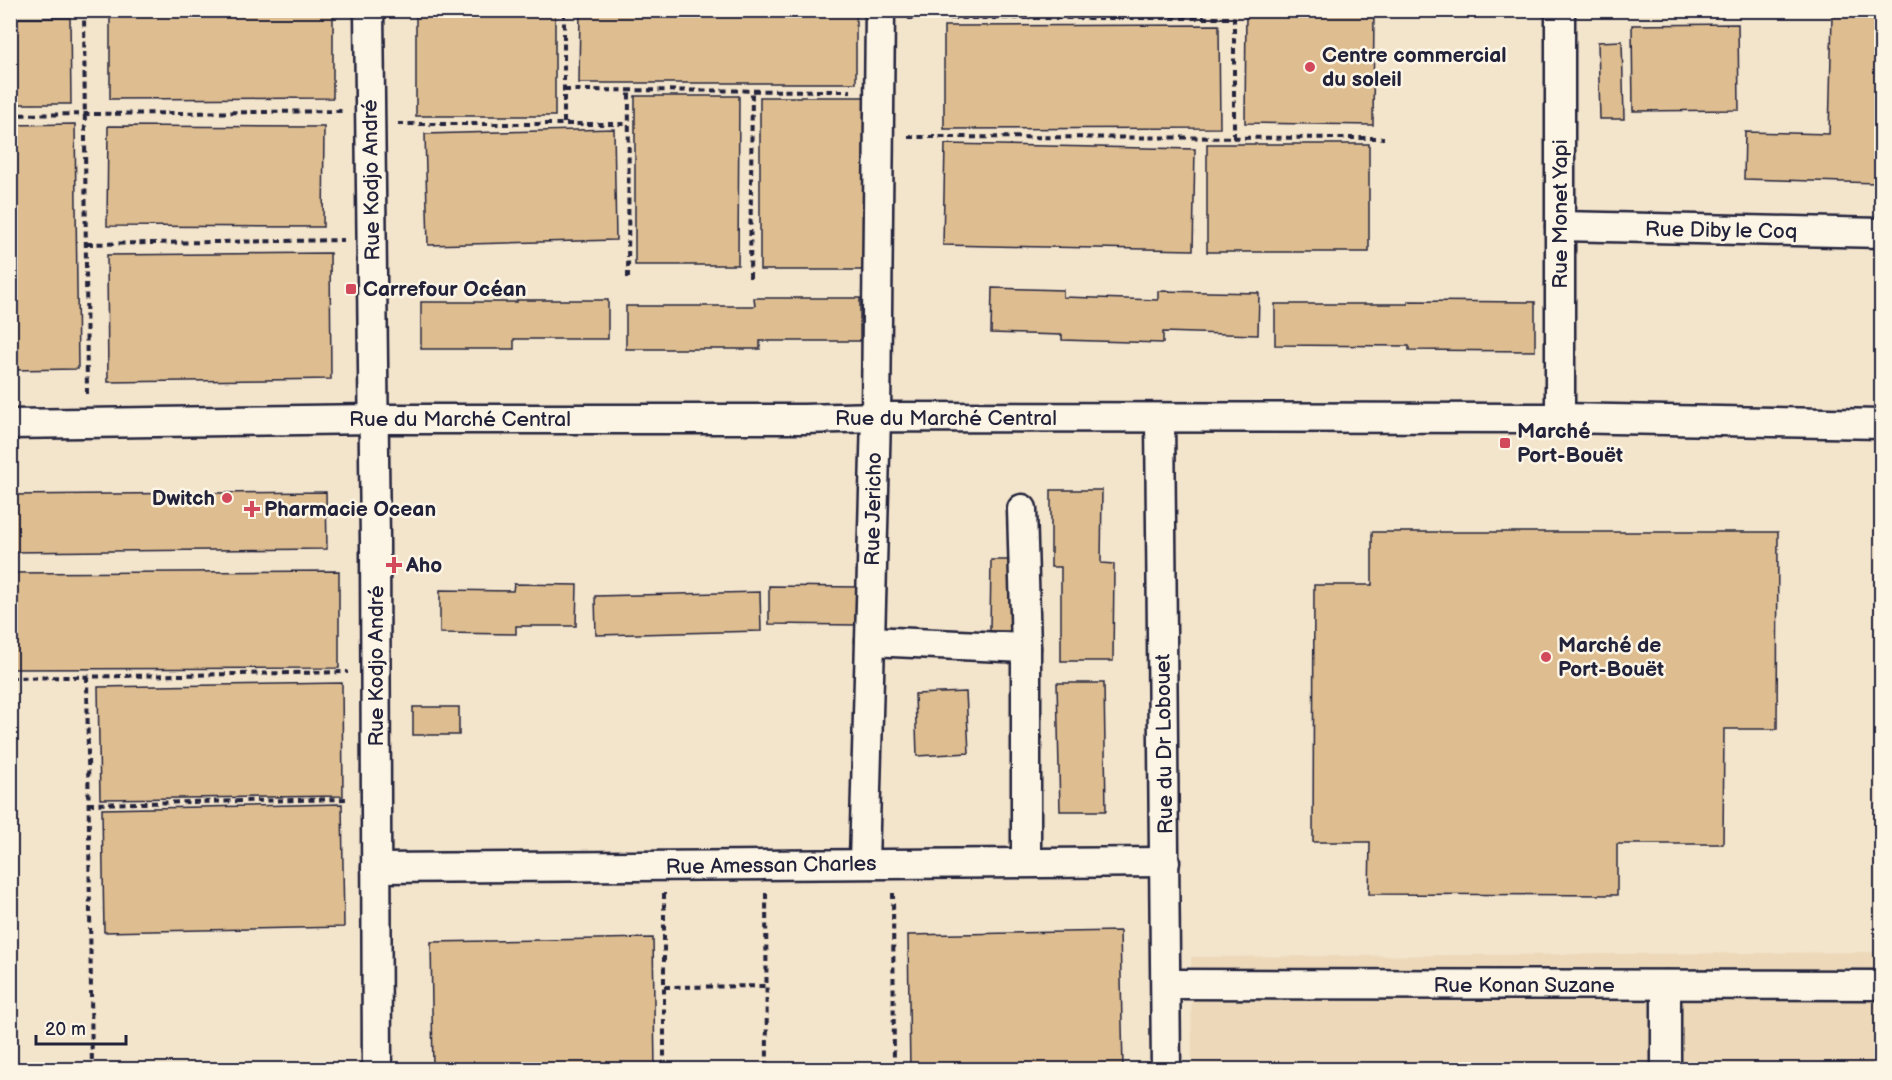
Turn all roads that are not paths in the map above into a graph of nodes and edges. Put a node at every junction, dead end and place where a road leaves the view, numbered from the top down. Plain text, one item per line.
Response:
1 (369, 10) edge
2 (1560, 10) edge
3 (880, 14) edge
4 (1560, 226) junction
5 (1881, 233) edge
6 (876, 417) junction
7 (1160, 418) junction
8 (1560, 418) junction
9 (375, 419) junction
10 (10, 424) edge
11 (1881, 424) edge
12 (1022, 509) dead end
13 (870, 641) junction
14 (1026, 648) junction
15 (1026, 862) junction
16 (1165, 862) junction
17 (864, 863) junction
18 (376, 868) junction
19 (1166, 984) junction
20 (1666, 985) junction
21 (1881, 985) edge
22 (376, 1070) edge
23 (1166, 1070) edge
24 (1666, 1070) edge

1 - 9 street, Rue Kodjo André
2 - 4 street, Rue Monet Yapi
3 - 6 street, Rue Jericho
4 - 5 street, Rue Diby le Coq
4 - 8 street, Rue Monet Yapi
6 - 7 street, Rue du Marché Central
6 - 9 street, Rue du Marché Central
6 - 13 street, Rue Jericho
7 - 8 street, Rue du Marché Central
7 - 16 street, Rue du Dr Lobouet
8 - 11 street, Rue du Marché Central
9 - 10 street, Rue du Marché Central
9 - 18 street, Rue Kodjo André
12 - 14 street
13 - 14 street
13 - 17 street, Rue Jericho
14 - 15 street
15 - 16 street, Rue Amessan Charles
15 - 17 street, Rue Amessan Charles
16 - 19 street, Rue du Dr Lobouet
17 - 18 street, Rue Amessan Charles
18 - 22 street, Rue Kodjo André
19 - 20 street, Rue Konan Suzane
19 - 23 street, Rue du Dr Lobouet
20 - 21 street, Rue Konan Suzane
20 - 24 street

